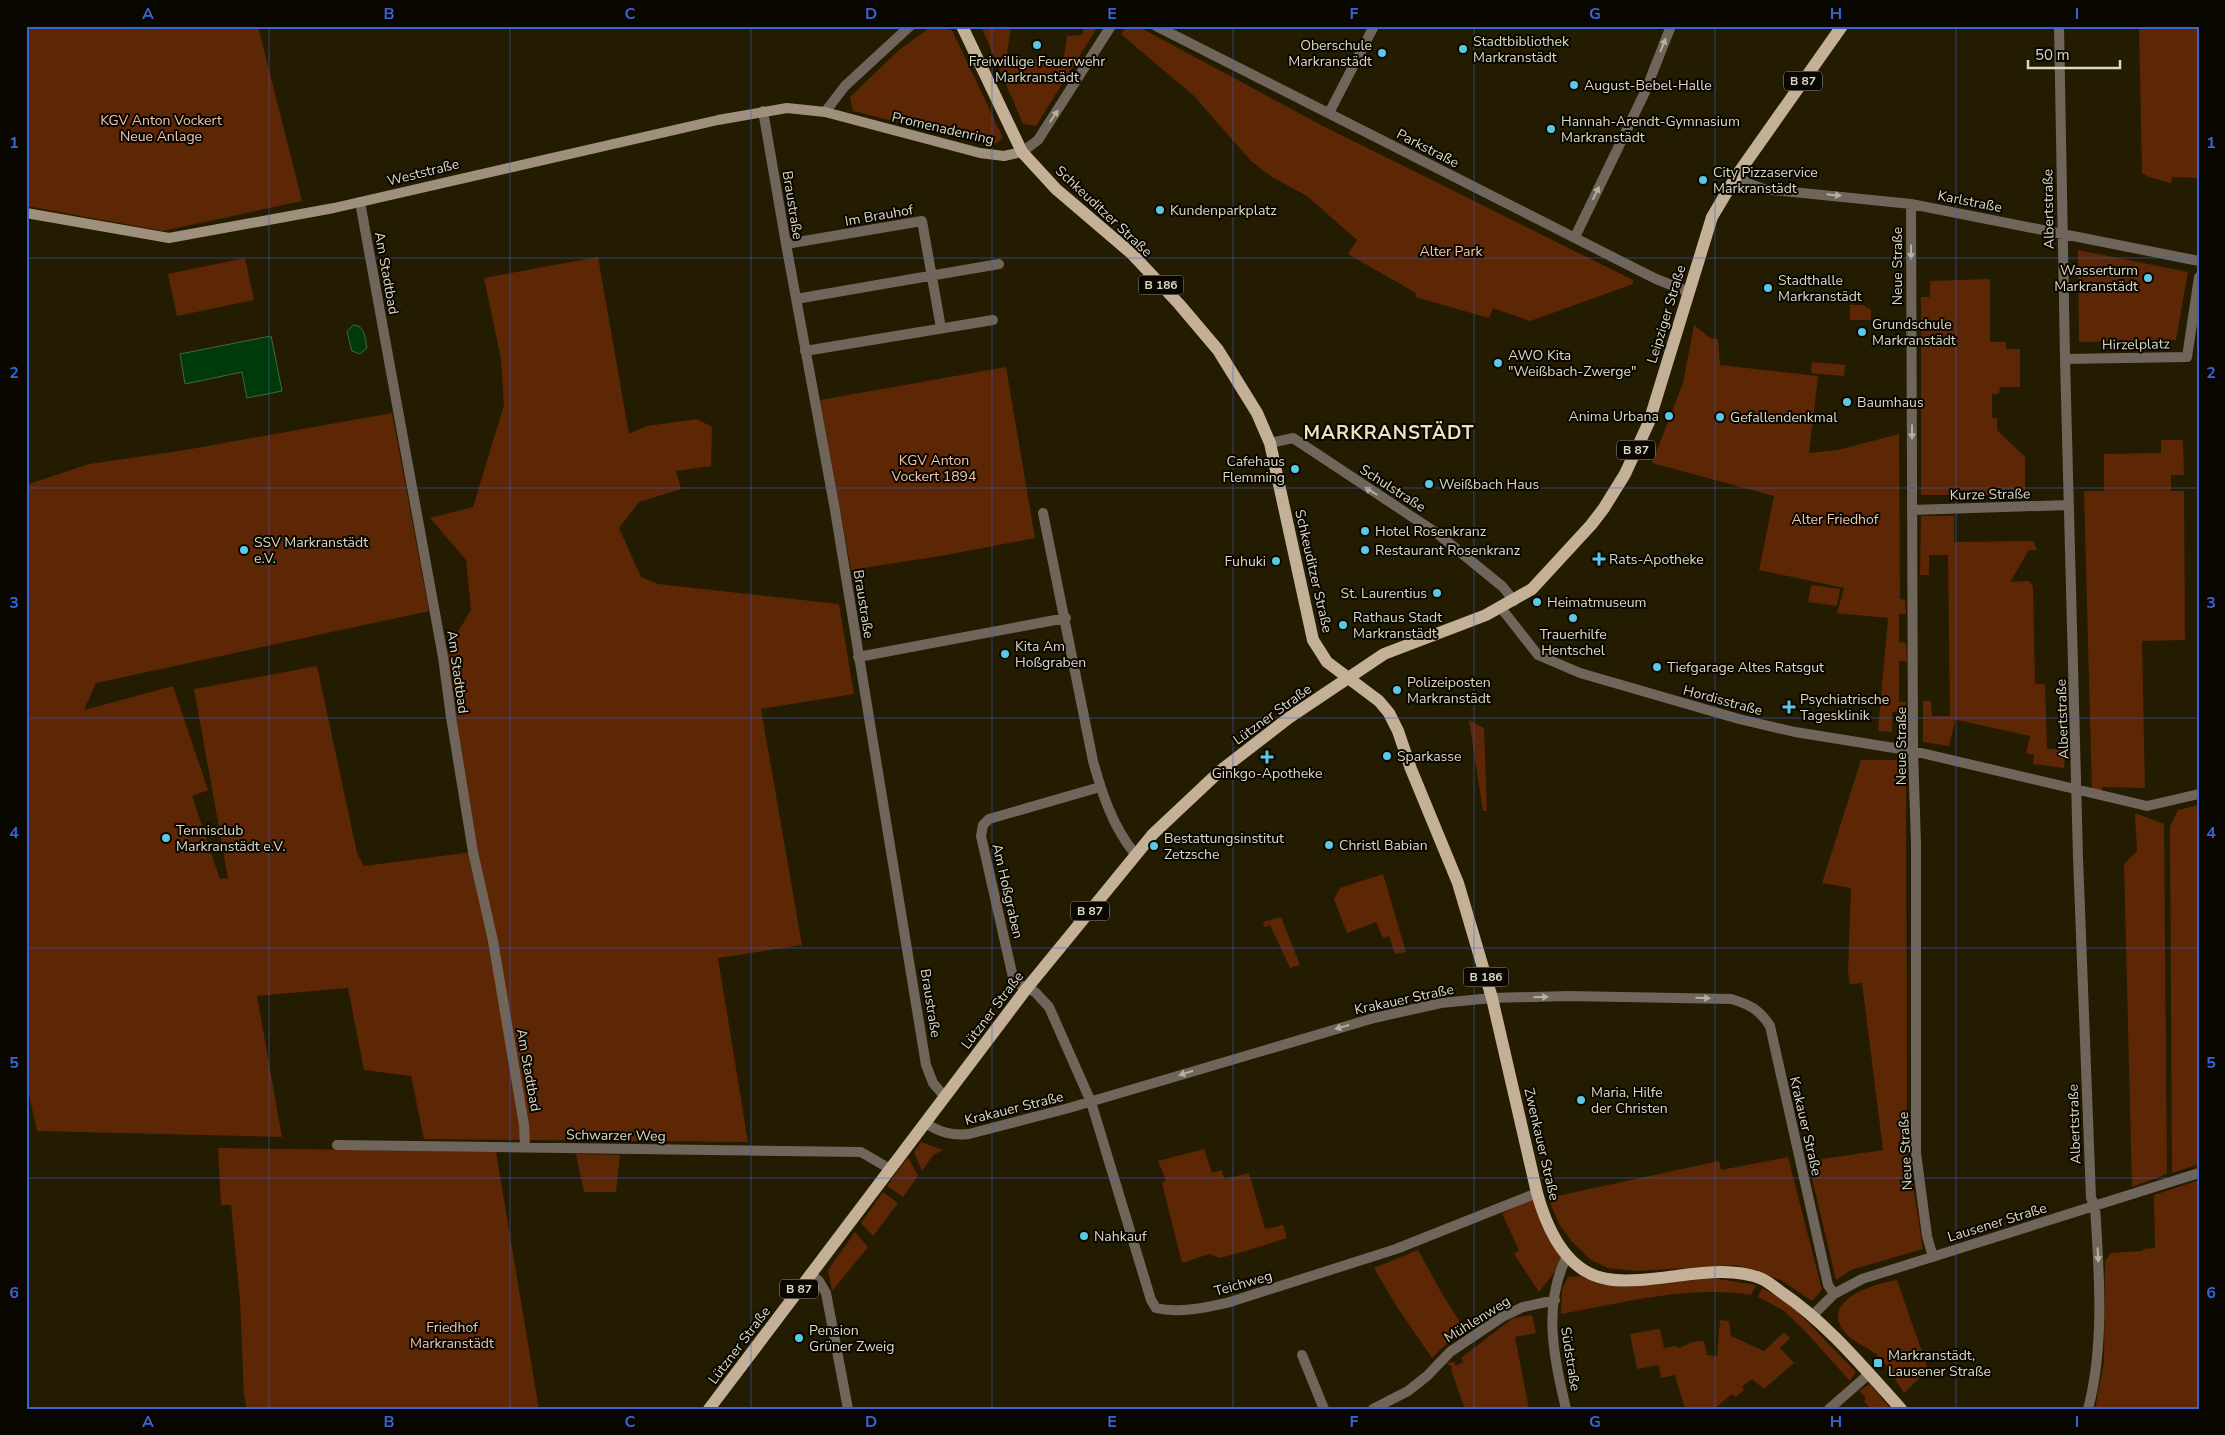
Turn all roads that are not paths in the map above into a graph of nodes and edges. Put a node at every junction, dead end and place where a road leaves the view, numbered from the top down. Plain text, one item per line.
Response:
1 (910, 26) edge
2 (962, 26) edge
3 (1111, 26) edge
4 (1156, 26) edge
5 (1374, 26) edge
6 (1671, 26) edge
7 (1842, 26) edge
8 (2059, 26) edge
9 (763, 111) junction
10 (825, 112) junction
11 (1330, 113) junction
12 (1022, 152) junction
13 (1737, 175) junction
14 (360, 202) junction
15 (1911, 204) junction
16 (26, 214) edge
17 (2062, 233) junction
18 (1575, 237) junction
19 (786, 244) junction
20 (2199, 261) edge
21 (999, 264) dead end
22 (932, 275) junction
23 (2199, 277) edge
24 (1688, 292) junction
25 (796, 299) junction
26 (992, 320) dead end
27 (941, 328) junction
28 (805, 351) junction
29 (2065, 359) junction
30 (1270, 443) junction
31 (2069, 505) junction
32 (1912, 510) junction
33 (1043, 512) dead end
34 (1514, 601) junction
35 (1501, 608) junction
36 (1066, 618) junction
37 (858, 657) junction
38 (1349, 677) junction
39 (1913, 751) junction
40 (1100, 787) junction
41 (2077, 790) junction
42 (2199, 794) edge
43 (1134, 854) junction
44 (1027, 988) junction
45 (1492, 998) junction
46 (945, 1096) junction
47 (1091, 1102) junction
48 (925, 1123) junction
49 (337, 1145) dead end
50 (525, 1146) junction
51 (890, 1169) junction
52 (2199, 1172) edge
53 (1537, 1193) junction
54 (2095, 1206) junction
55 (1567, 1256) junction
56 (1933, 1257) junction
57 (810, 1274) junction
58 (1834, 1294) junction
59 (1555, 1300) junction
60 (1812, 1316) junction
61 (1302, 1355) dead end
62 (1869, 1374) junction
63 (1388, 1406) edge
64 (709, 1409) edge
65 (848, 1409) edge
66 (1324, 1409) edge
67 (1373, 1409) edge
68 (1566, 1409) edge
69 (1829, 1409) edge
70 (1901, 1409) edge
71 (2088, 1409) edge

1 - 10 street
2 - 12 main road, Schkeuditzer Straße / B 186
12 -> 3 street
4 - 11 street, Parkstraße
5 - 11 street
18 -> 6 street
7 - 13 main road, Leipziger Straße / B 87
8 - 17 street, Albertstraße
9 - 10 main road, Weststraße
9 - 14 main road, Weststraße
9 - 19 street, Braustraße
10 - 12 main road, Promenadenring
11 - 18 street, Parkstraße
12 - 30 main road, Schkeuditzer Straße / B 186
13 -> 15 street, Karlstraße
13 - 24 main road, Leipziger Straße / B 87
14 - 16 main road, Weststraße
14 - 50 street, Am Stadtbad
15 - 17 street, Karlstraße
15 -> 32 street, Neue Straße
17 - 20 street, Karlstraße
17 - 29 street, Albertstraße
18 - 24 street, Parkstraße
19 - 22 street, Im Brauhof
19 - 25 street, Braustraße
21 - 22 street
22 - 25 street
22 - 27 street, Im Brauhof
23 - 29 street, Hirzelplatz
24 - 34 main road, Leipziger Straße / B 87
25 - 28 street, Braustraße
26 - 27 street
27 - 28 street
28 - 37 street, Braustraße
29 - 31 street, Albertstraße
34 -> 30 street, Schulstraße
30 - 38 main road, Schkeuditzer Straße / B 186
31 - 32 street, Kurze Straße
31 - 41 street, Albertstraße
32 - 39 street, Neue Straße
33 - 36 street
34 - 35 main road, Leipziger Straße / B 87
35 - 38 main road, Leipziger Straße / B 87
35 - 39 street, Hordisstraße
36 - 37 street
36 - 40 street
37 - 46 street, Braustraße
38 - 43 main road, Lützner Straße / B 87
38 - 45 main road, Zwenkauer Straße / B 186
39 - 41 street, Hordisstraße
39 - 56 street, Neue Straße
40 - 43 street
40 - 44 street, Am Hoßgraben
41 - 42 street, Hordisstraße
41 - 54 street, Albertstraße
43 - 44 main road, Lützner Straße / B 87
44 - 46 main road, Lützner Straße / B 87
44 - 47 street, Teichweg
45 -> 47 street, Krakauer Straße
45 - 53 main road, Zwenkauer Straße / B 186
45 -> 58 street, Krakauer Straße
46 - 48 main road, Lützner Straße / B 87
47 - 48 street, Krakauer Straße
47 - 53 street, Teichweg
48 - 51 main road, Lützner Straße / B 87
49 - 50 street, Schwarzer Weg
50 - 51 street, Schwarzer Weg
51 - 57 main road, Lützner Straße / B 87
52 - 54 street, Lausener Straße
53 - 55 main road, Zwenkauer Straße / B 186
54 - 56 street, Lausener Straße
54 -> 71 street, Albertstraße
55 - 59 street, Südstraße
55 - 60 main road, Zwenkauer Straße / B 186
56 - 58 street, Lausener Straße
57 - 64 main road, Lützner Straße / B 87
57 - 65 street
58 - 60 street, Lausener Straße
59 - 63 street, Mühlenweg
59 - 68 street, Südstraße
60 - 62 main road, Zwenkauer Straße / B 186
61 - 66 street
62 - 69 street
62 - 70 main road, Zwenkauer Straße / B 186
63 - 67 street, Mühlenweg

